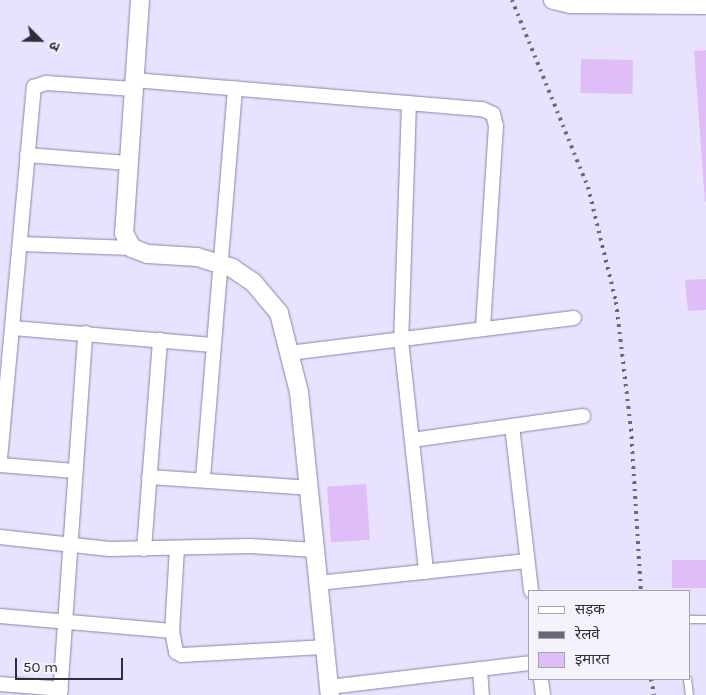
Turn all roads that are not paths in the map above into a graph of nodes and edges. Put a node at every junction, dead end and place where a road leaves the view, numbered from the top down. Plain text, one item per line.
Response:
1 (140, 0) edge
2 (553, 0) edge
3 (706, 4) edge
4 (134, 84) junction
5 (235, 88) junction
6 (409, 103) junction
7 (27, 155) junction
8 (128, 163) junction
9 (21, 244) junction
10 (132, 248) junction
11 (220, 265) junction
12 (574, 318) dead end
13 (13, 328) junction
14 (483, 329) junction
15 (86, 333) junction
16 (160, 340) junction
17 (401, 340) junction
18 (212, 345) junction
19 (289, 354) junction
20 (583, 416) dead end
21 (512, 426) junction
22 (412, 440) junction
23 (0, 459) edge
24 (0, 465) edge
25 (75, 471) junction
26 (149, 477) junction
27 (203, 478) junction
28 (308, 488) junction
29 (0, 537) edge
30 (69, 546) junction
31 (177, 548) junction
32 (144, 549) junction
33 (315, 550) junction
34 (528, 561) junction
35 (426, 572) junction
36 (318, 583) junction
37 (531, 590) edge
38 (0, 616) edge
39 (706, 618) edge
40 (691, 619) edge
41 (64, 623) junction
42 (172, 631) junction
43 (323, 647) junction
44 (528, 664) edge
45 (480, 669) junction
46 (541, 680) edge
47 (687, 680) edge
48 (0, 684) edge
49 (330, 691) edge
50 (60, 692) edge
51 (482, 695) edge
52 (543, 695) edge
53 (689, 695) edge

1 - 4 street
2 - 3 street
4 - 5 street
4 - 7 street
4 - 8 street
5 - 6 street
5 - 11 street
6 - 14 street
6 - 17 street
7 - 8 street
7 - 9 street
8 - 10 street
9 - 10 street
9 - 13 street
10 - 11 street
11 - 18 street
11 - 19 street
12 - 14 street
13 - 15 street
13 - 23 street
14 - 17 street
15 - 16 street
15 - 25 street
16 - 18 street
16 - 26 street
17 - 19 street
17 - 22 street
18 - 27 street
19 - 28 street
20 - 21 street
21 - 22 street
21 - 34 street
22 - 35 street
24 - 25 street
25 - 30 street
26 - 27 street
26 - 32 street
27 - 28 street
28 - 33 street
29 - 30 street
30 - 32 street
30 - 41 street
31 - 32 street
31 - 33 street
31 - 42 street
33 - 36 street
34 - 35 street
34 - 37 street
35 - 36 street
36 - 43 street
38 - 41 street
39 - 40 lane
41 - 42 street
41 - 50 street
42 - 43 street
43 - 49 street
44 - 45 street
45 - 49 street
45 - 51 street
46 - 52 street
47 - 53 lane
48 - 50 street

